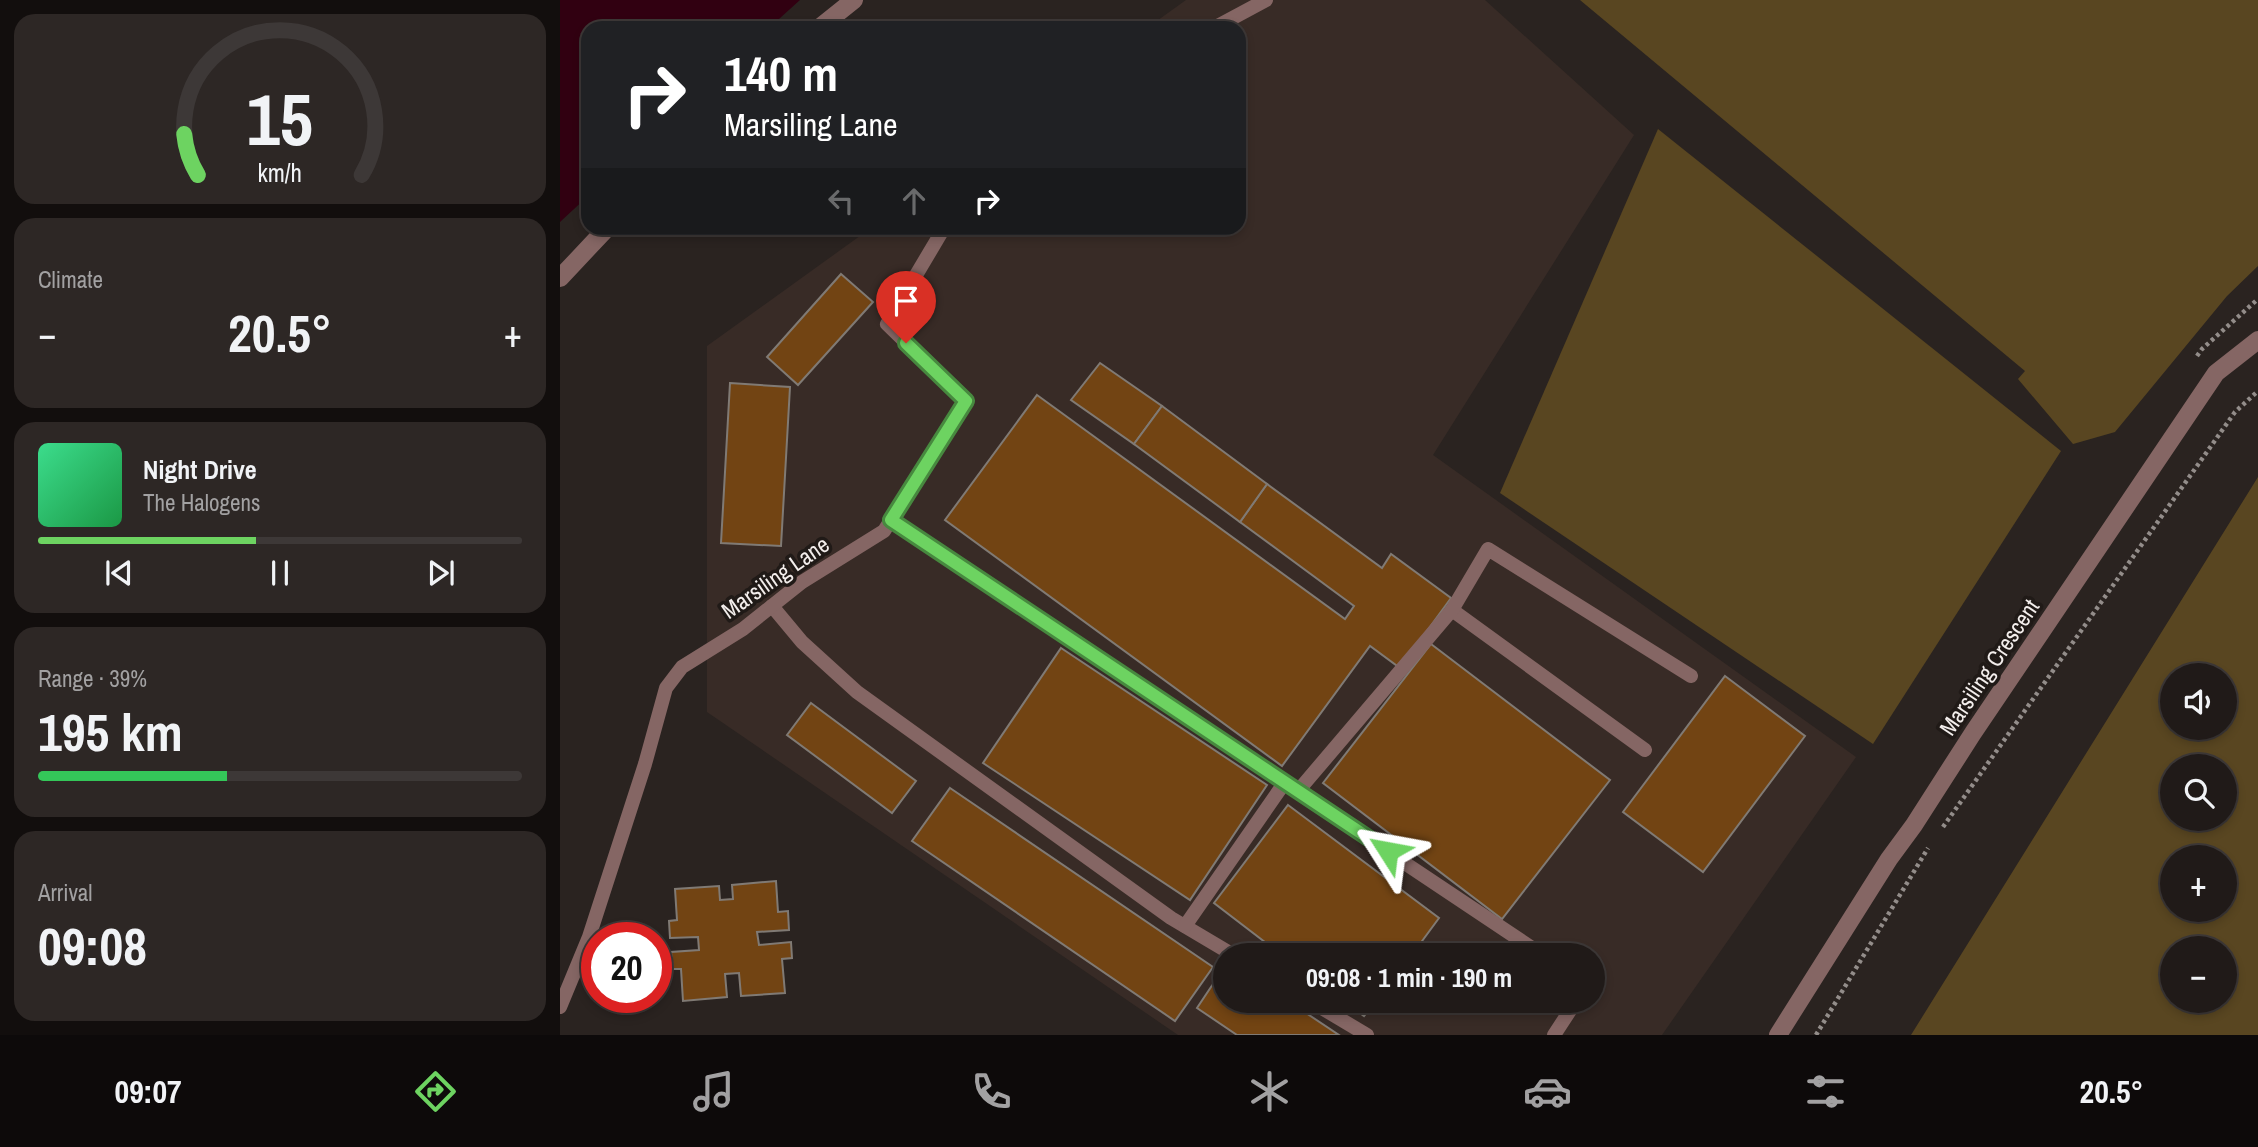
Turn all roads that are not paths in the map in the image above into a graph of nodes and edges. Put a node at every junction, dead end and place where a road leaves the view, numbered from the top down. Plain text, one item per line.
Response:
1 (854, 0) edge
2 (1266, 0) edge
3 (828, 21) edge
4 (1227, 21) edge
5 (600, 235) edge
6 (940, 235) edge
7 (560, 278) edge
8 (2258, 341) edge
9 (891, 520) junction
10 (772, 606) junction
11 (1452, 610) junction
12 (1691, 676) dead end
13 (1646, 750) dead end
14 (1285, 782) junction
15 (1298, 791) junction
16 (1185, 926) junction
17 (1213, 943) edge
18 (1525, 943) edge
19 (560, 1007) edge
20 (1330, 1013) edge
21 (1568, 1013) edge
22 (1367, 1035) edge
23 (1554, 1035) edge
24 (1777, 1035) edge

1 - 3 street
2 - 4 lane
5 - 7 street
6 - 9 lane, Marsiling Lane
8 - 24 street, Marsiling Crescent
9 - 10 lane, Marsiling Lane
9 - 14 lane
10 - 16 lane
10 - 19 lane, Marsiling Lane
11 - 12 lane
11 - 13 lane
11 - 15 lane
14 - 15 lane
14 - 16 lane
15 - 18 lane
16 - 17 lane
20 - 22 lane
21 - 23 lane

